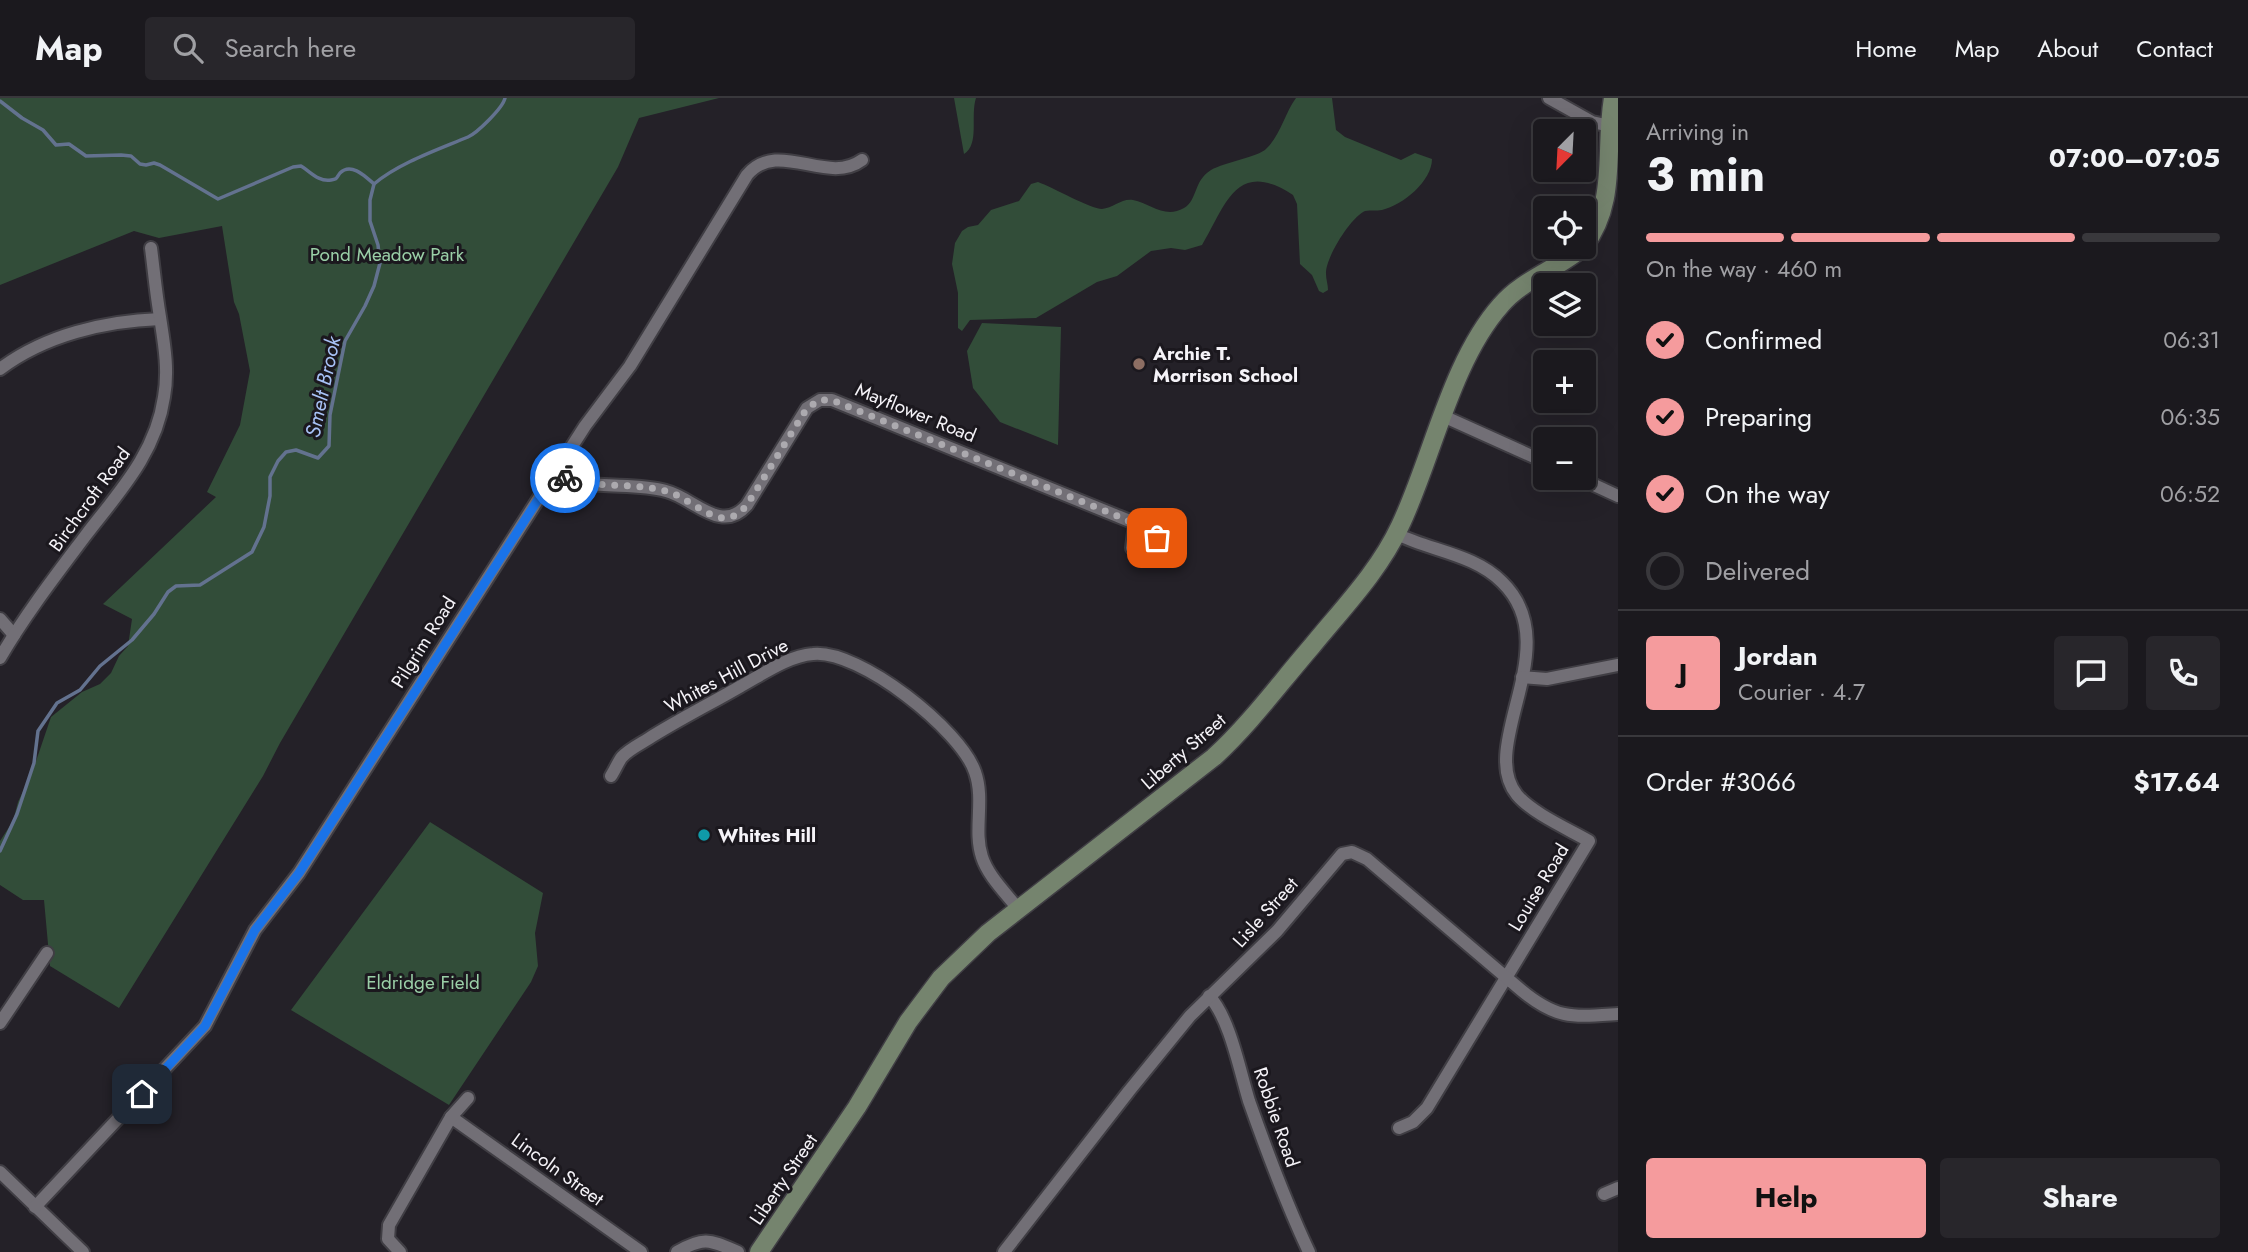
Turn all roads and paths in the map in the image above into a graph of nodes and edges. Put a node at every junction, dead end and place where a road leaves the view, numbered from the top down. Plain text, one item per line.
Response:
1 (1549, 98) edge
2 (1613, 98) edge
3 (1610, 126) junction
4 (862, 160) dead end
5 (1596, 229) edge
6 (152, 248) dead end
7 (1568, 259) edge
8 (160, 319) junction
9 (0, 369) edge
10 (1443, 416) junction
11 (1533, 457) edge
12 (555, 473) junction
13 (1596, 486) edge
14 (1618, 496) edge
15 (1135, 524) junction
16 (1396, 534) junction
17 (0, 619) edge
18 (13, 635) junction
19 (0, 658) edge
20 (1618, 665) edge
21 (1522, 677) junction
22 (611, 776) dead end
23 (1018, 909) junction
24 (47, 953) dead end
25 (1506, 978) junction
26 (1209, 996) junction
27 (1618, 1014) edge
28 (0, 1023) edge
29 (468, 1098) dead end
30 (451, 1117) junction
31 (1399, 1128) dead end
32 (0, 1172) edge
33 (1618, 1188) edge
34 (1604, 1194) dead end
35 (35, 1207) junction
36 (83, 1252) edge
37 (400, 1252) edge
38 (641, 1252) edge
39 (677, 1252) edge
40 (738, 1252) edge
41 (759, 1252) edge
42 (1004, 1252) edge
43 (1309, 1252) edge

1 - 3 street
2 - 3 main road, Liberty Street
3 - 5 main road, Liberty Street
4 - 12 street, Pilgrim Road
6 - 8 street, Birchcroft Road
7 - 10 main road, Liberty Street
8 - 9 street
8 - 18 street, Birchcroft Road
10 - 11 street
10 - 16 main road, Liberty Street
12 - 15 street, Mayflower Road
12 - 35 street, Pilgrim Road
13 - 14 street
15 - 15 street, Mayflower Road
16 - 21 street, Louise Road
16 - 23 main road, Liberty Street
17 - 18 street
18 - 19 street, Birchcroft Road
20 - 21 street
21 - 25 street, Louise Road
22 - 23 street, Whites Hill Drive
23 - 41 main road, Liberty Street
24 - 28 street
25 - 26 street, Lisle Street
25 - 27 street, Lisle Street
25 - 31 street, Louise Road
26 - 42 street, Lisle Street
26 - 43 street, Robbie Road
29 - 30 street
30 - 37 street
30 - 38 street, Lincoln Street
32 - 35 street
33 - 34 street
35 - 36 street
39 - 40 street

